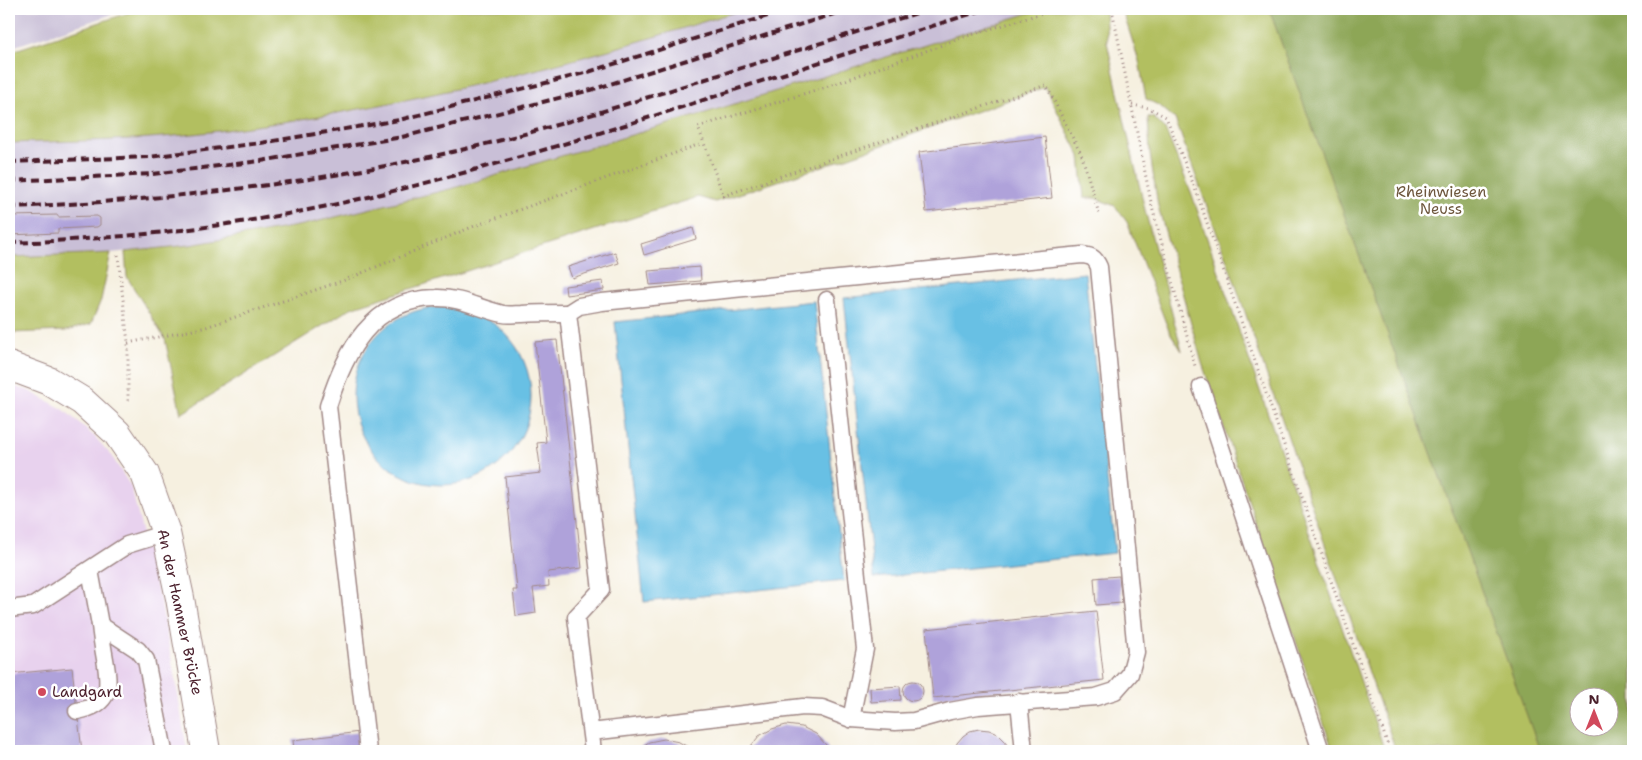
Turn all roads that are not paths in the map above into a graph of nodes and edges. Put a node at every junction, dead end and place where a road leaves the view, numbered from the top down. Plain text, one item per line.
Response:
1 (827, 300) dead end
2 (568, 313) junction
3 (9, 366) edge
4 (1201, 387) road end
5 (166, 533) junction
6 (90, 570) junction
7 (9, 609) edge
8 (100, 625) junction
9 (1019, 702) junction
10 (77, 710) dead end
11 (851, 719) junction
12 (591, 732) junction
13 (164, 751) edge
14 (206, 751) edge
15 (368, 751) edge
16 (593, 751) edge
17 (1024, 751) edge
18 (1321, 751) edge

1 - 11 lane
2 - 9 lane
2 - 12 lane
2 - 15 lane
3 - 5 street, An der Hammer Brücke
4 - 18 lane
5 - 6 lane
5 - 14 street, An der Hammer Brücke
6 - 7 lane
6 - 8 lane
8 - 10 lane
8 - 13 lane
9 - 11 lane
9 - 17 lane
11 - 12 lane
12 - 16 lane

